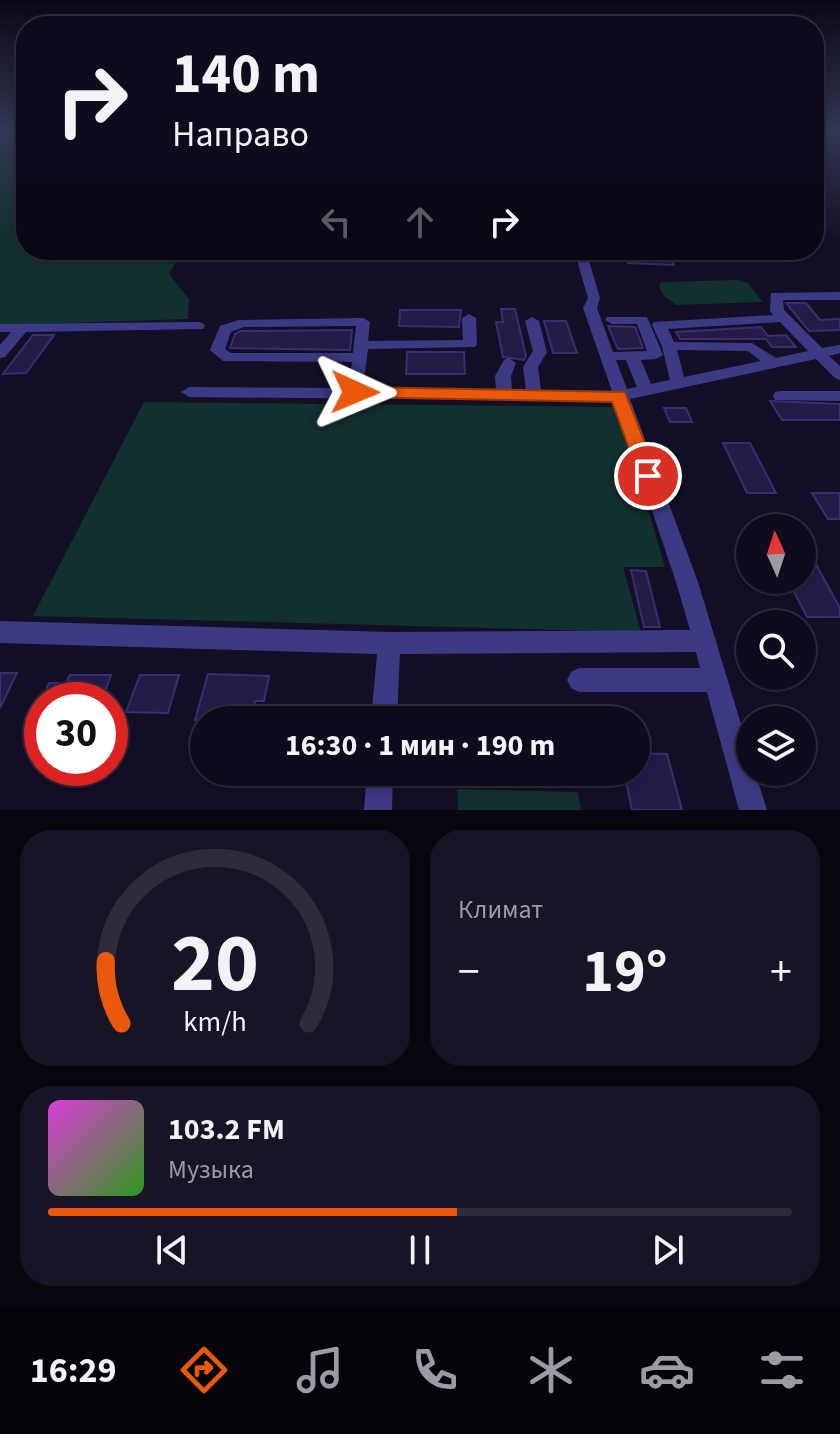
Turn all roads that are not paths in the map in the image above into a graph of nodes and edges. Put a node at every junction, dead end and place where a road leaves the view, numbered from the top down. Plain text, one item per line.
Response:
1 (583, 260) edge
2 (840, 296) edge
3 (469, 318) dead end
4 (783, 318) junction
5 (612, 320) dead end
6 (532, 321) dead end
7 (198, 326) dead end
8 (0, 328) edge
9 (22, 328) junction
10 (669, 346) junction
11 (840, 349) edge
12 (361, 351) junction
13 (0, 354) edge
14 (816, 354) junction
15 (509, 363) dead end
16 (774, 364) junction
17 (840, 375) edge
18 (678, 383) junction
19 (646, 390) junction
20 (189, 392) dead end
21 (355, 392) junction
22 (504, 394) junction
23 (535, 394) junction
24 (619, 396) junction
25 (781, 396) dead end
26 (840, 396) edge
27 (0, 632) edge
28 (704, 641) junction
29 (389, 643) junction
30 (579, 680) dead end
31 (715, 680) junction
32 (385, 706) edge
33 (379, 786) edge
34 (378, 810) edge
35 (753, 810) edge

1 - 24 street
2 - 4 street
3 - 12 street
4 - 10 street
4 - 14 street
5 - 19 street
6 - 23 street
7 - 9 street
8 - 9 street
9 - 13 street
10 - 16 street
10 - 18 street
11 - 14 street
12 - 12 street
12 - 21 street
14 - 16 street
14 - 17 street
15 - 22 street
16 - 18 street
18 - 19 street
19 - 24 street
20 - 21 street
21 - 22 street
22 - 23 street
23 - 24 street
24 - 28 street
25 - 26 street
27 - 29 street
28 - 29 street
28 - 31 street
29 - 32 street
30 - 31 street
31 - 35 street
33 - 34 street

